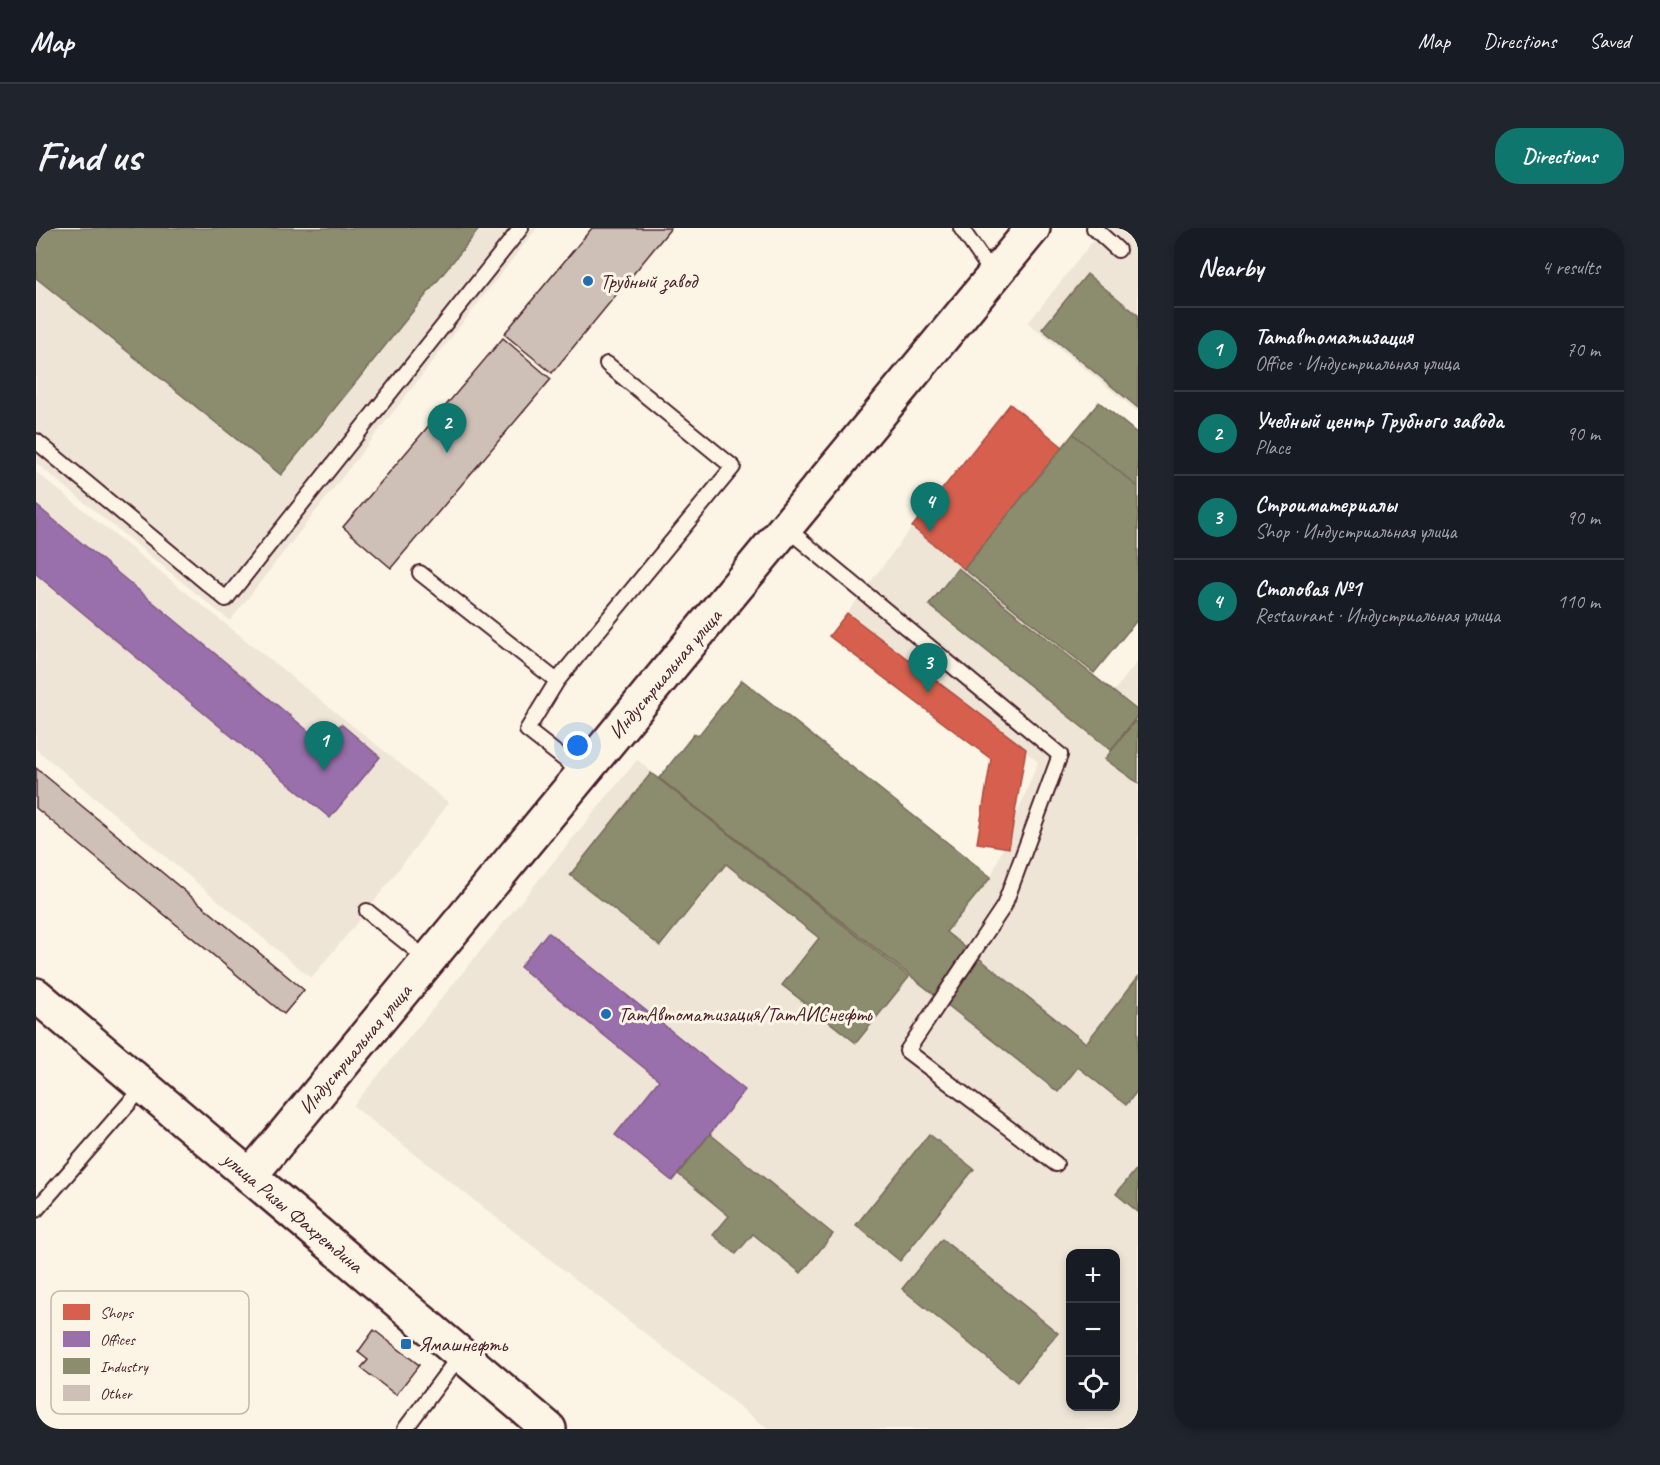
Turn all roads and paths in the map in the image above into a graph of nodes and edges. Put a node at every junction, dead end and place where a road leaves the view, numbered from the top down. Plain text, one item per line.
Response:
1 (521, 228) edge
2 (961, 228) edge
3 (1033, 228) edge
4 (1094, 228) edge
5 (1118, 250) dead end
6 (994, 276) junction
7 (607, 364) dead end
8 (36, 441) edge
9 (785, 527) junction
10 (420, 573) dead end
11 (557, 681) junction
12 (583, 774) junction
13 (367, 911) dead end
14 (428, 960) junction
15 (36, 995) edge
16 (144, 1086) junction
17 (1056, 1164) dead end
18 (250, 1176) junction
19 (36, 1210) edge
20 (461, 1354) junction
21 (405, 1429) edge
22 (549, 1429) edge

1 - 8 lane
2 - 6 lane
3 - 6 street, Индустриальная улица
4 - 5 lane
6 - 9 street, Индустриальная улица
7 - 11 lane
9 - 12 street, Индустриальная улица
9 - 17 lane
10 - 11 lane
11 - 12 lane
12 - 14 street, Индустриальная улица
13 - 14 lane
14 - 18 street, Индустриальная улица
15 - 16 street, улица Ризы Фахретдина
16 - 18 street, улица Ризы Фахретдина
16 - 19 lane
18 - 20 street, улица Ризы Фахретдина
20 - 21 lane
20 - 22 street, улица Ризы Фахретдина

